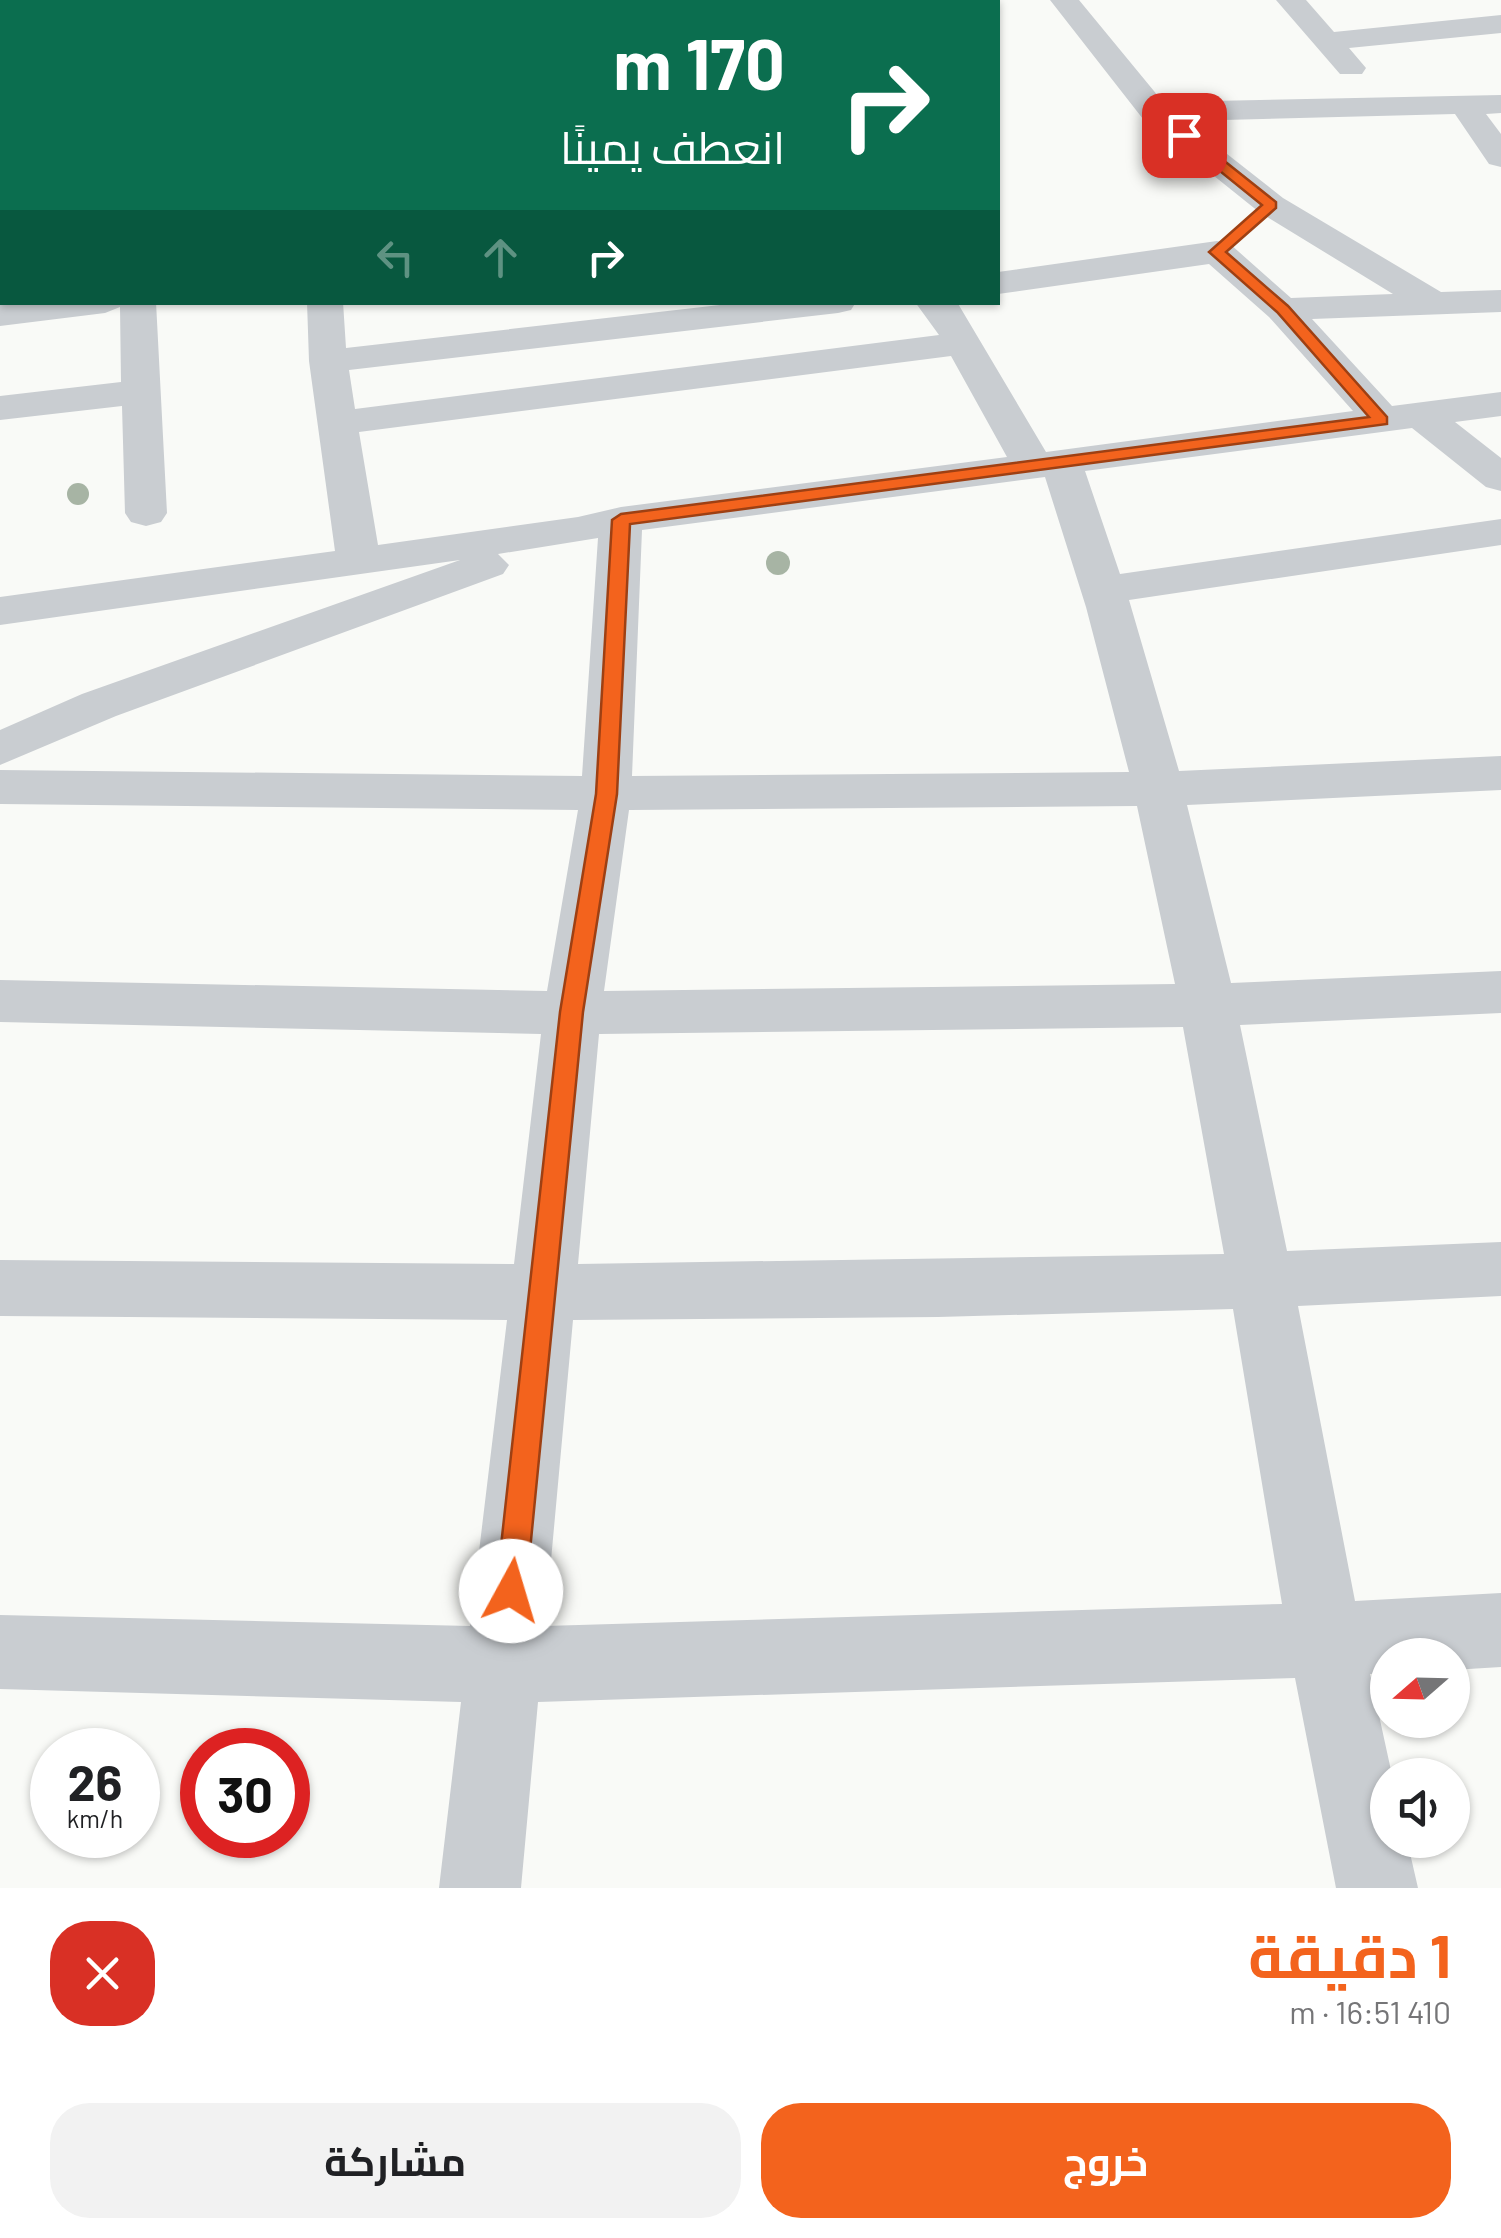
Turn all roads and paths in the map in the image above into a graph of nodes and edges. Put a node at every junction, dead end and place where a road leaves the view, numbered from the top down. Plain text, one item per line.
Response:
1 (1064, 0) edge
2 (1293, 0) edge
3 (1501, 24) edge
4 (1328, 41) junction
5 (1501, 104) edge
6 (1464, 105) junction
7 (1386, 108) junction
8 (1154, 112) junction
9 (1501, 157) edge
10 (1271, 205) junction
11 (1217, 252) junction
12 (1000, 283) edge
13 (1430, 301) junction
14 (1501, 301) edge
15 (79, 305) edge
16 (138, 305) edge
17 (324, 305) edge
18 (814, 305) edge
19 (1282, 309) junction
20 (0, 314) edge
21 (946, 314) edge
22 (328, 361) junction
23 (142, 392) junction
24 (1501, 404) edge
25 (0, 408) edge
26 (1400, 417) junction
27 (338, 423) junction
28 (1048, 466) junction
29 (1501, 478) edge
30 (146, 513) dead end
31 (600, 525) junction
32 (1501, 532) edge
33 (359, 561) junction
34 (1106, 590) junction
35 (0, 612) edge
36 (0, 750) edge
37 (1501, 773) edge
38 (0, 787) edge
39 (1160, 789) junction
40 (606, 794) junction
41 (1501, 992) edge
42 (0, 1000) edge
43 (1210, 1005) junction
44 (572, 1012) junction
45 (1501, 1269) edge
46 (1262, 1282) junction
47 (0, 1288) edge
48 (540, 1295) junction
49 (1501, 1630) edge
50 (1325, 1640) junction
51 (0, 1652) edge
52 (504, 1665) junction
53 (480, 1888) edge
54 (1378, 1888) edge

1 - 8 street
2 - 4 street
3 - 4 street
4 - 7 street
5 - 6 street
6 - 7 street
6 - 9 street
7 - 8 street
8 - 10 street
10 - 11 street
10 - 13 street
11 - 12 street
11 - 19 street
13 - 14 street
13 - 19 street
15 - 20 street
16 - 23 street
17 - 22 street
18 - 22 street
19 - 26 street
21 - 27 street
21 - 28 street
22 - 27 street
23 - 25 street
23 - 30 street
24 - 26 street
26 - 28 street
26 - 29 street
27 - 33 street
28 - 31 street
28 - 34 street
31 - 33 street
31 - 36 street
31 - 40 street
32 - 34 street
33 - 35 street
34 - 39 street
37 - 39 street
38 - 40 street
39 - 40 street
39 - 43 street
40 - 44 street
41 - 43 street
42 - 44 street
43 - 44 street
43 - 46 street
44 - 48 street
45 - 46 street
46 - 48 street
46 - 50 street
47 - 48 street
48 - 52 street
49 - 50 street
50 - 52 street
50 - 54 street
51 - 52 street
52 - 53 street

